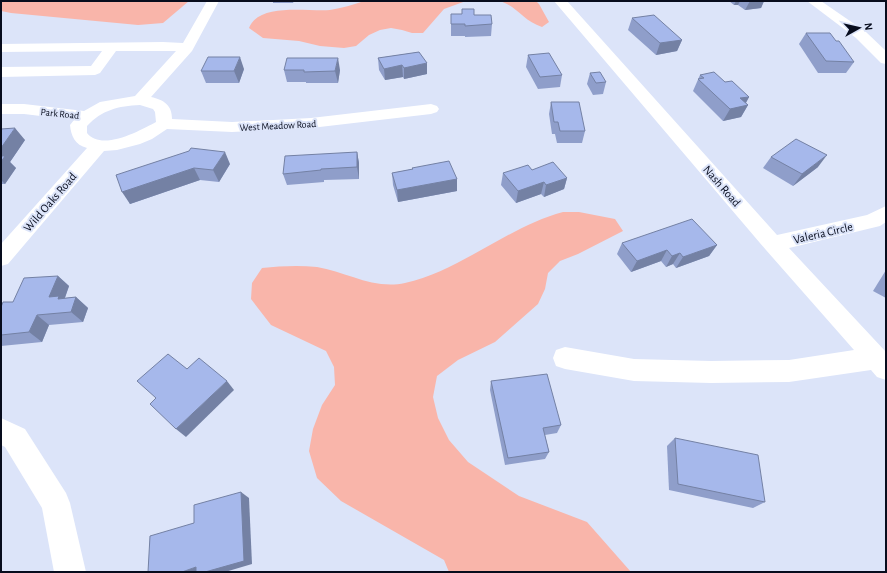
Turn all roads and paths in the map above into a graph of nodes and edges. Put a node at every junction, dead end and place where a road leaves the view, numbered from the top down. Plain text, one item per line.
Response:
1 (213, 1) edge
2 (560, 1) edge
3 (813, 1) edge
4 (112, 47) junction
5 (1, 48) edge
6 (187, 48) junction
7 (886, 60) edge
8 (1, 72) edge
9 (140, 100) junction
10 (1, 108) edge
11 (431, 110) dead end
12 (86, 116) junction
13 (164, 124) junction
14 (99, 146) junction
15 (882, 219) edge
16 (773, 244) junction
17 (1, 258) edge
18 (565, 358) dead end
19 (881, 364) edge
20 (1, 430) edge
21 (70, 572) edge

1 - 6 street
2 - 16 street, Nash Road
3 - 7 street
4 - 5 street
4 - 6 street
4 - 8 street
6 - 9 street
9 - 12 street, Park Road
9 - 13 street
10 - 12 street, Park Road
11 - 13 street, West Meadow Road
12 - 14 street
13 - 14 street
14 - 17 street, Wild Oaks Road
15 - 16 street, Valeria Circle
16 - 19 street, Nash Road
18 - 19 street
20 - 21 street

